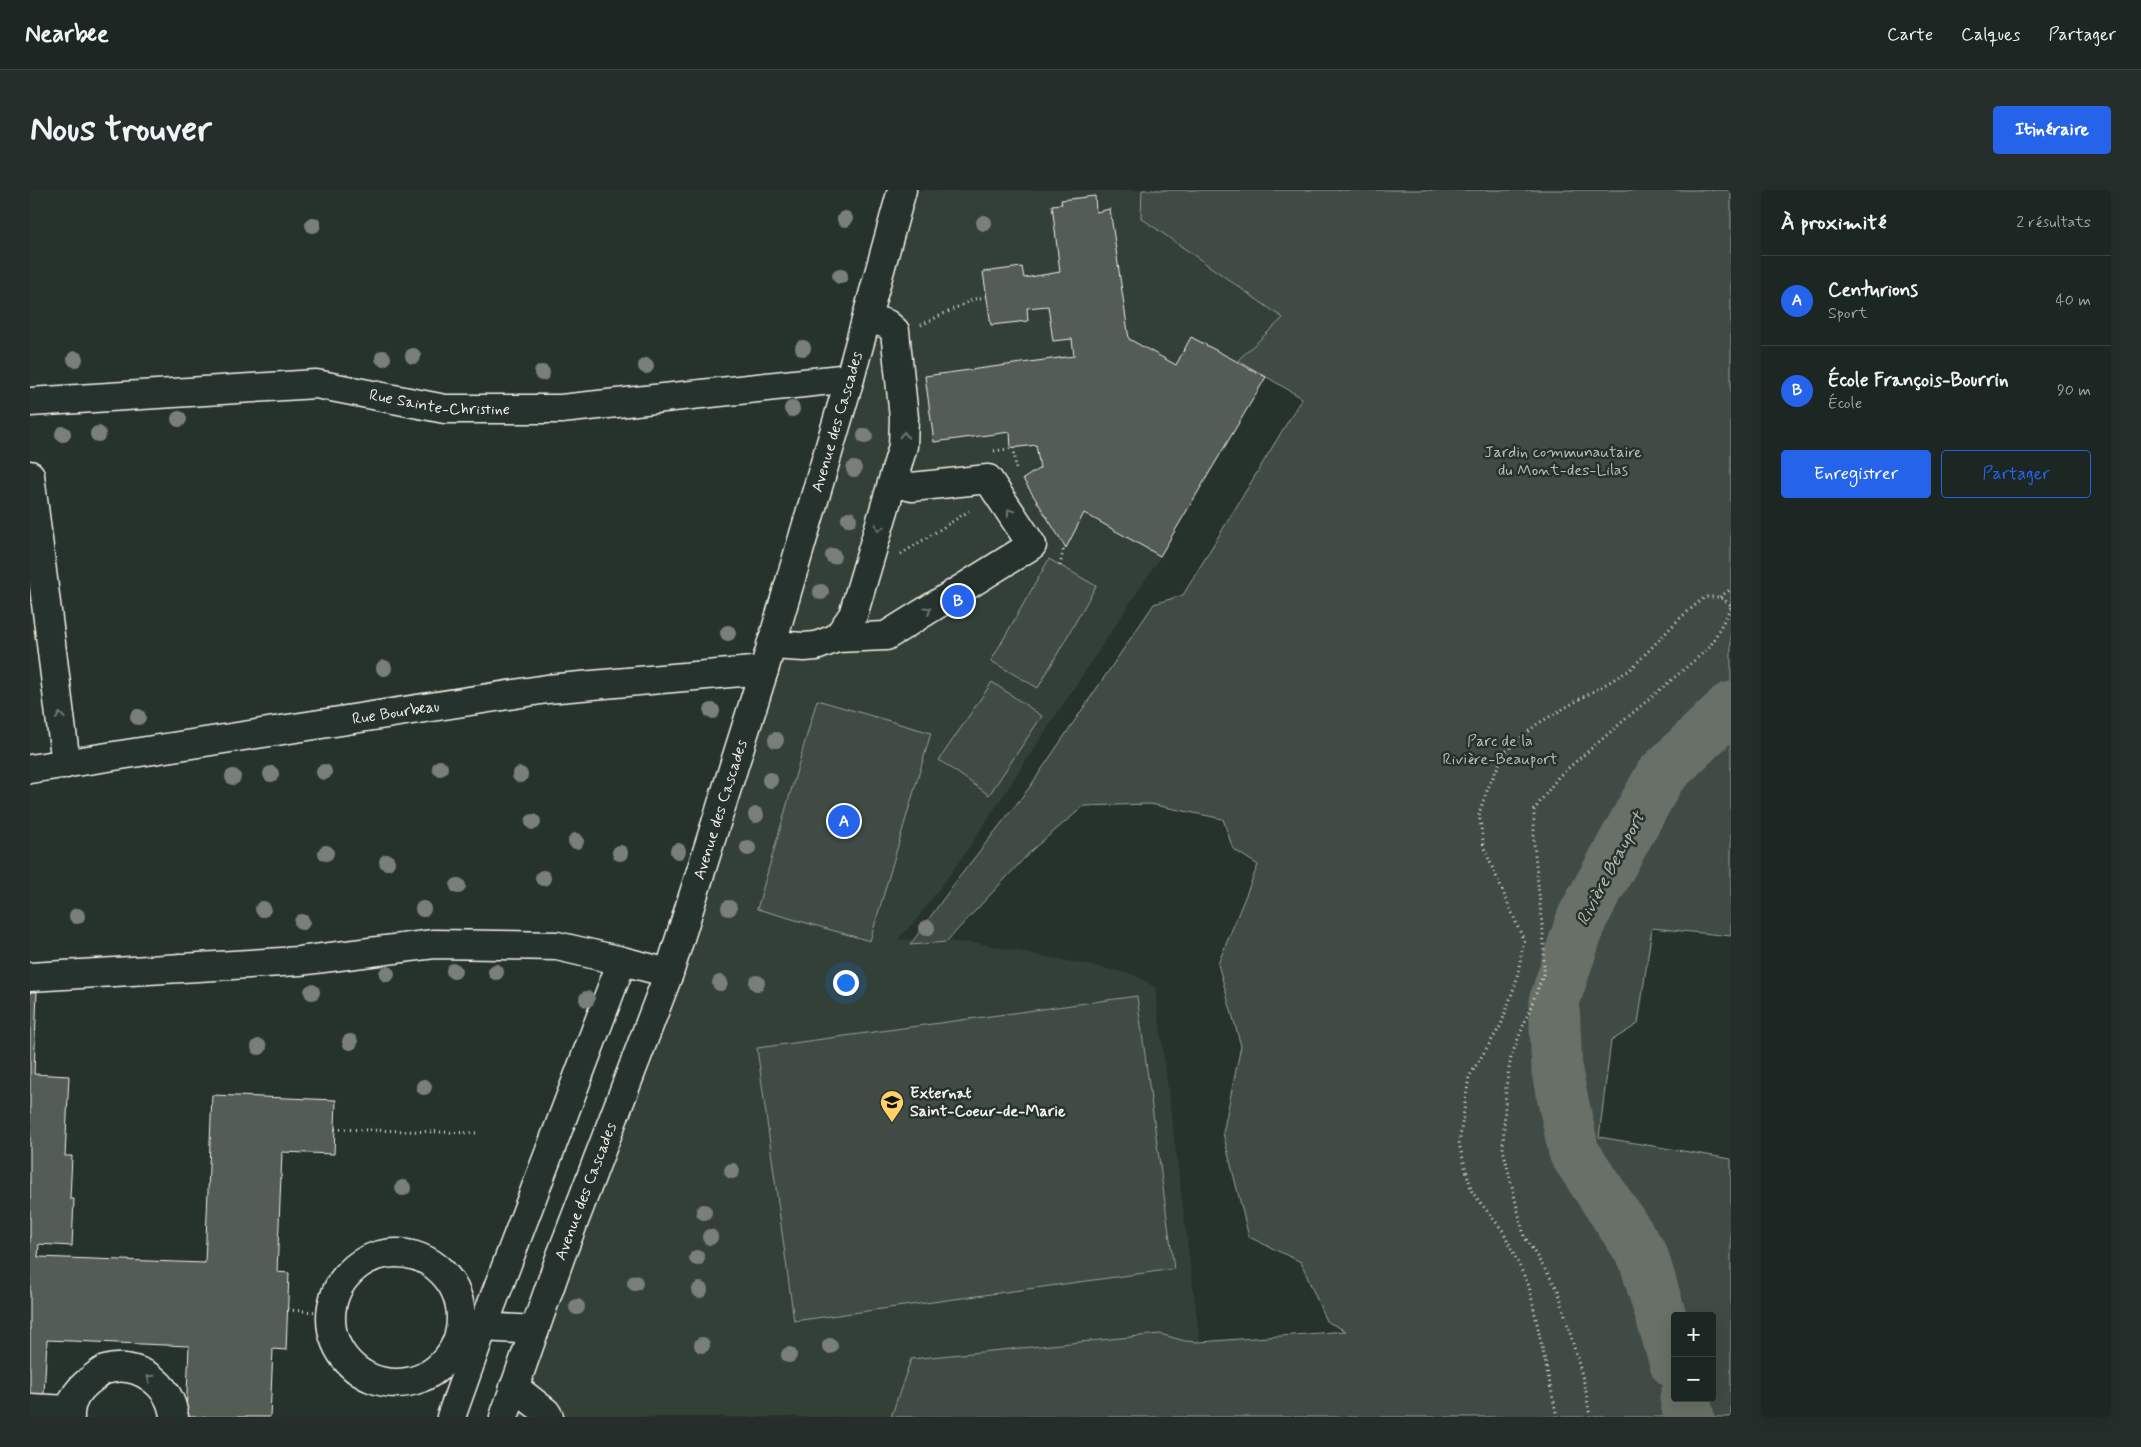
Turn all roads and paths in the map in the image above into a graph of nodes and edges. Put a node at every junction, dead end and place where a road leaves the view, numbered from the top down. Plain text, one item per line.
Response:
1 (902, 190) edge
2 (987, 297) dead end
3 (866, 318) junction
4 (896, 337) junction
5 (850, 378) junction
6 (30, 402) edge
7 (1014, 448) dead end
8 (985, 452) dead end
9 (30, 475) edge
10 (893, 482) junction
11 (1000, 498) junction
12 (868, 565) junction
13 (1731, 589) edge
14 (1720, 597) junction
15 (1731, 606) edge
16 (837, 638) junction
17 (767, 658) junction
18 (66, 764) junction
19 (30, 769) edge
20 (622, 961) junction
21 (669, 973) junction
22 (30, 977) edge
23 (335, 1129) dead end
24 (476, 1133) dead end
25 (288, 1310) dead end
26 (331, 1313) junction
27 (472, 1326) junction
28 (535, 1330) junction
29 (514, 1387) junction
30 (30, 1408) edge
31 (70, 1414) edge
32 (174, 1417) edge
33 (451, 1417) edge
34 (504, 1417) edge
35 (549, 1417) edge
36 (1557, 1417) edge
37 (1590, 1417) edge

1 - 3 street, Avenue des Cascades
2 - 4 path
3 - 4 street
3 - 5 street, Avenue des Cascades
10 -> 4 street
5 - 6 street, Rue Sainte-Christine
5 - 17 street, Avenue des Cascades
7 - 8 path
18 -> 9 street
10 - 11 street
10 -> 12 street
11 - 12 path
16 -> 11 street, Rue Bourbeau
12 - 16 street
13 - 14 path
14 - 15 path
14 - 36 path
15 - 37 path
16 - 17 street, Rue Bourbeau
17 - 18 street, Rue Bourbeau
17 - 21 street, Avenue des Cascades
18 - 19 street, Rue Bourbeau
20 - 21 street
20 - 22 street
20 - 27 street
21 - 28 street, Avenue des Cascades
23 - 24 path
25 - 26 path
26 - 27 street
26 - 27 street
27 - 28 street
27 - 33 street
28 - 29 street, Avenue des Cascades
29 - 34 street, Avenue des Cascades
29 - 35 street
30 - 31 street
32 -> 31 street

